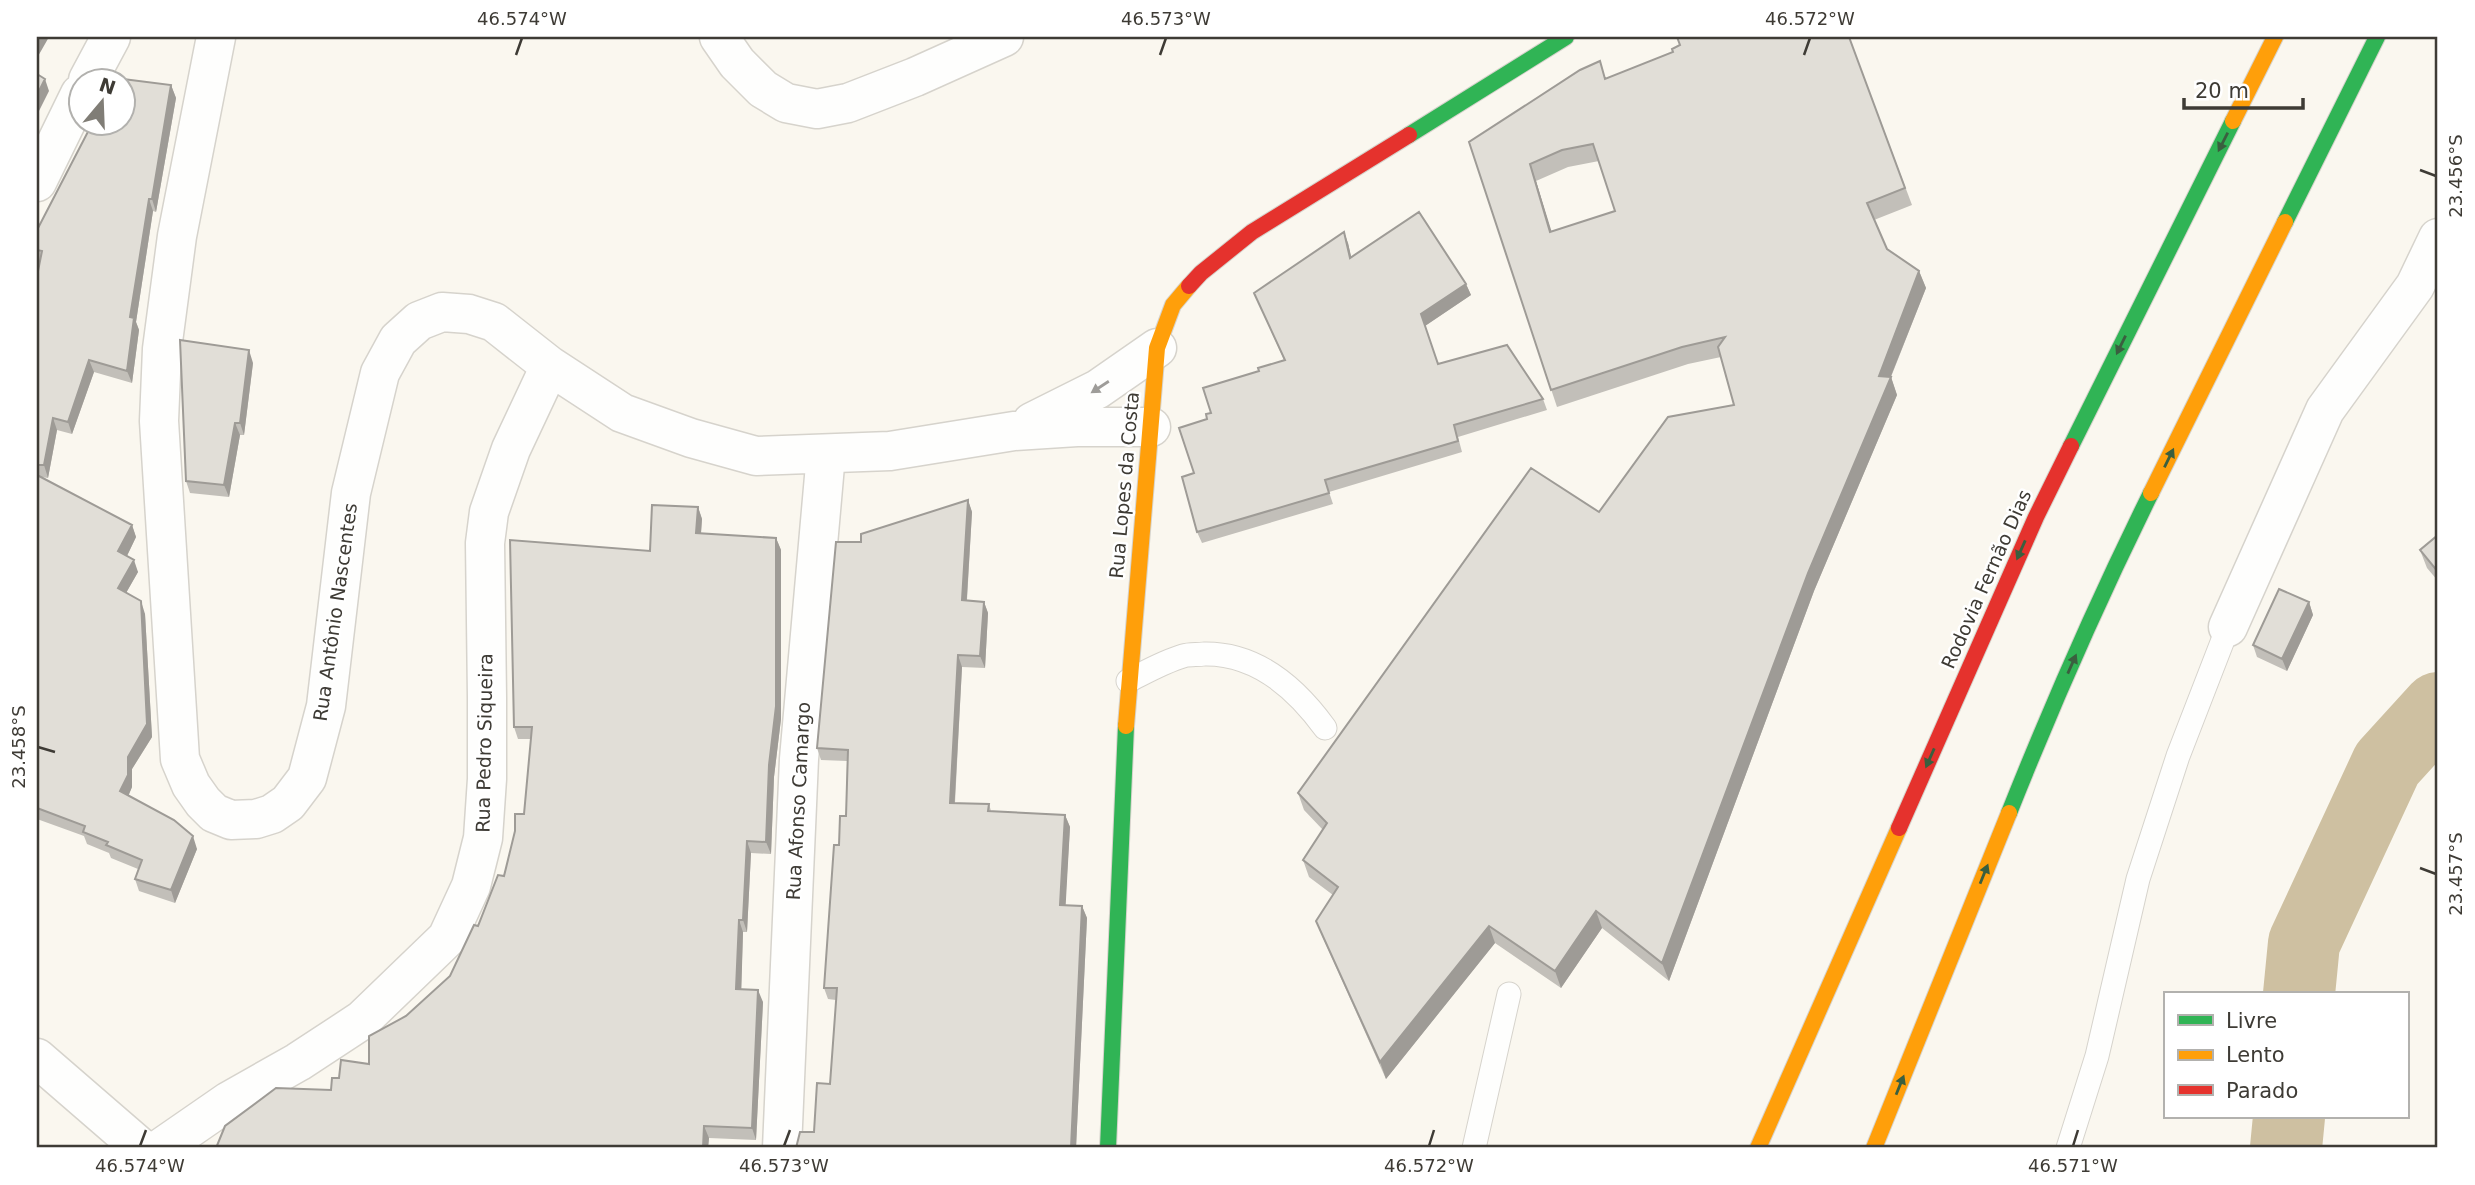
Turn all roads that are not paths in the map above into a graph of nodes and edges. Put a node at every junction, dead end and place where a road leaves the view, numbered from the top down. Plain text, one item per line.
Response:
1 (111, 37) edge
2 (216, 37) edge
3 (719, 37) edge
4 (1004, 37) edge
5 (1566, 37) edge
6 (2258, 37) edge
7 (2275, 37) edge
8 (2377, 37) edge
9 (95, 66) edge
10 (2249, 89) junction
11 (66, 123) edge
12 (37, 182) edge
13 (2438, 238) edge
14 (1157, 348) junction
15 (550, 366) junction
16 (1151, 427) junction
17 (1014, 430) junction
18 (826, 454) junction
19 (2228, 627) joint
20 (1128, 681) junction
21 (1325, 728) dead end
22 (1509, 994) dead end
23 (37, 1058) edge
24 (141, 1148) edge
25 (161, 1148) edge
26 (782, 1148) edge
27 (1108, 1148) edge
28 (1474, 1148) edge
29 (1758, 1148) edge
30 (1874, 1148) edge
31 (2068, 1148) edge

1 - 9 street
2 - 15 street, Rua Antônio Nascentes
3 - 4 street
5 - 14 main road, Rua Lopes da Costa
6 - 10 main road
7 - 10 main road, Rodovia Fernão Dias
30 -> 8 main road
10 -> 29 main road, Rodovia Fernão Dias
11 - 12 street
13 - 19 street
14 - 16 main road, Rua Lopes da Costa
14 -> 17 street, Rua Antônio Nascentes
15 - 18 street, Rua Antônio Nascentes
15 - 25 street, Rua Pedro Siqueira
16 - 17 street, Rua Antônio Nascentes
16 - 20 main road, Rua Lopes da Costa
17 - 18 street, Rua Antônio Nascentes
18 - 26 street, Rua Afonso Camargo
19 - 31 lane
20 - 21 lane
20 - 27 main road, Rua Lopes da Costa
22 - 28 lane
23 - 24 street

